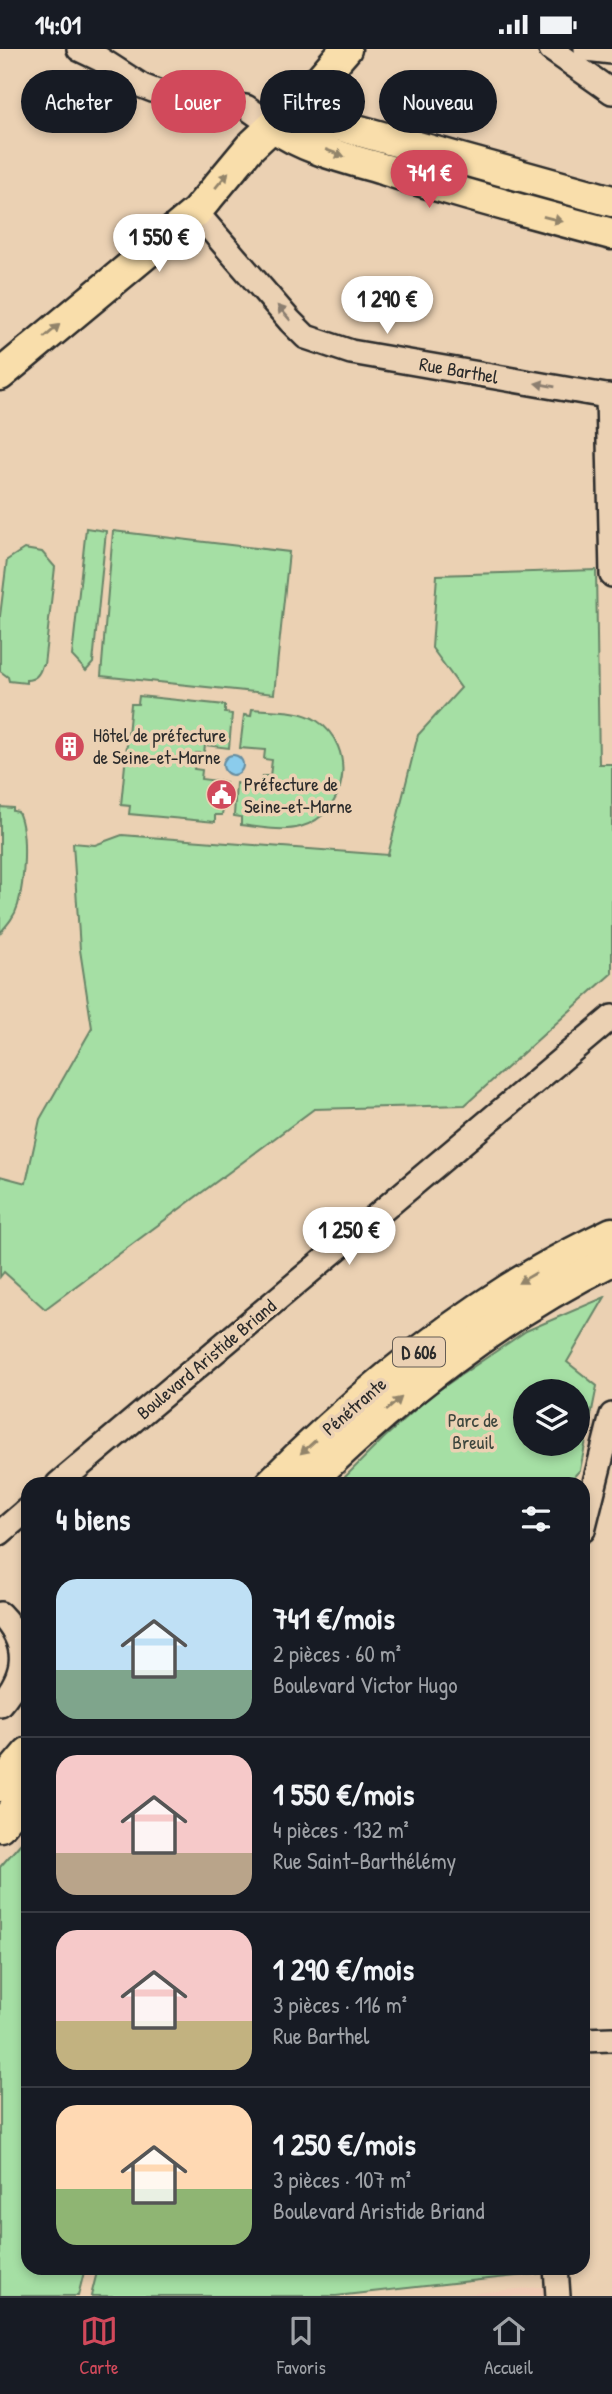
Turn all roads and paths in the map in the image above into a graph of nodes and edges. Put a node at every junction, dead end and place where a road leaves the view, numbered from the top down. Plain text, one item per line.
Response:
1 (79, 49) edge
2 (346, 49) edge
3 (551, 49) edge
4 (586, 49) edge
5 (612, 52) edge
6 (328, 70) edge
7 (612, 92) edge
8 (260, 112) edge
9 (266, 133) edge
10 (288, 133) edge
11 (338, 133) edge
12 (612, 201) edge
13 (196, 212) junction
14 (612, 234) edge
15 (0, 375) edge
16 (610, 397) edge
17 (612, 575) edge
18 (612, 1017) edge
19 (604, 1246) edge
20 (612, 1415) edge
21 (606, 1472) edge
22 (66, 1477) edge
23 (277, 1477) edge
24 (315, 1477) edge
25 (590, 1512) edge
26 (21, 1515) edge
27 (0, 1533) edge
28 (0, 1614) edge
29 (0, 1704) edge
30 (21, 1761) edge
31 (0, 1786) edge
32 (21, 1801) edge
33 (0, 1826) edge
34 (612, 2039) edge
35 (590, 2040) edge
36 (556, 2275) edge
37 (558, 2296) edge

1 - 8 street
2 - 6 main road
3 - 7 street
4 - 5 street
13 -> 9 main road
10 -> 14 main road
11 - 12 main road
15 -> 13 main road
16 -> 13 street, Rue Barthel
16 - 17 street
18 - 22 street, Boulevard Aristide Briand
19 -> 23 main road, Pénétrante / D 606
24 -> 19 main road, Pénétrante / D 606
20 - 21 street
21 - 25 street
26 - 27 street
28 - 29 street
30 - 31 main road
32 - 33 main road
34 - 35 street
36 - 37 street

